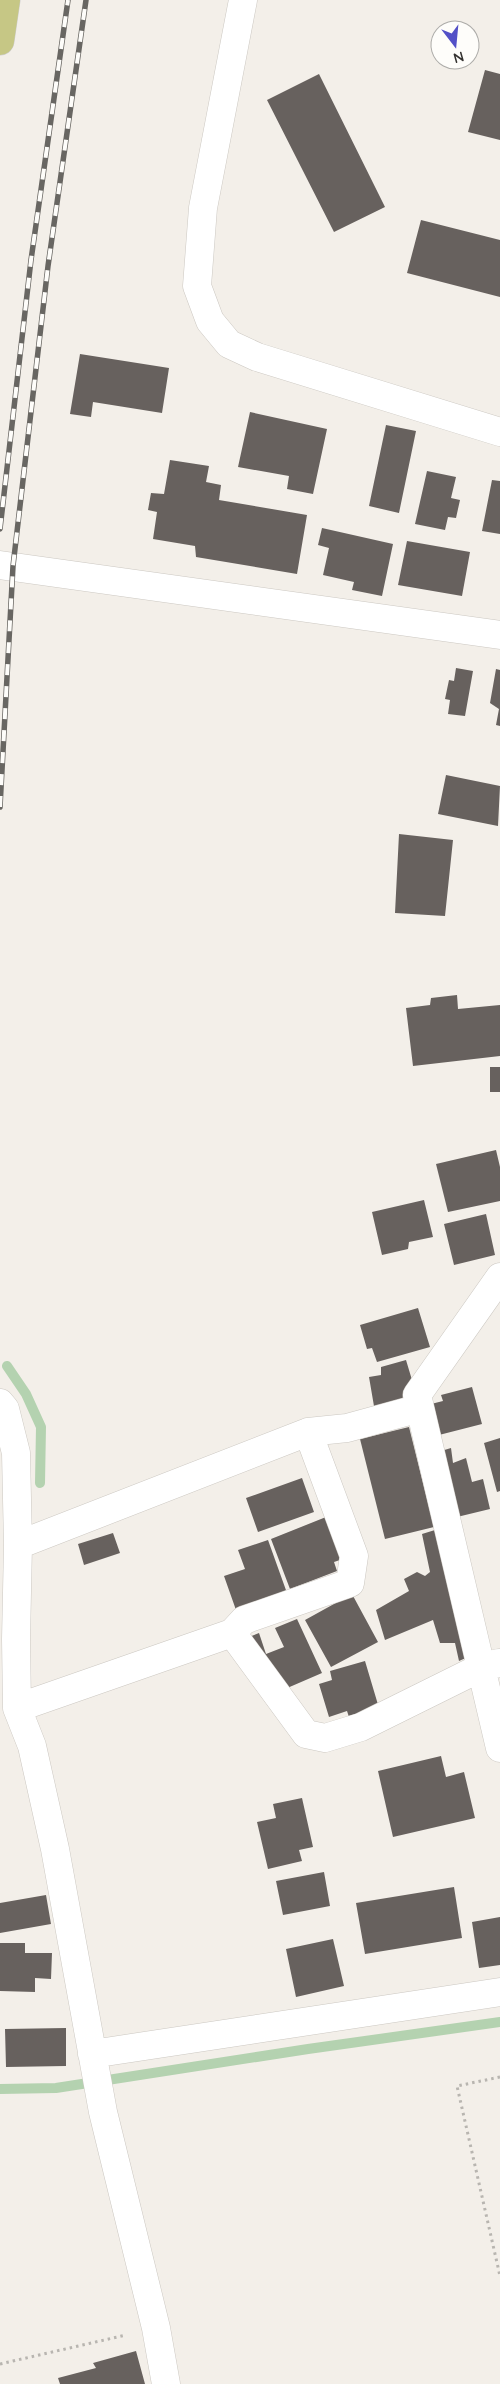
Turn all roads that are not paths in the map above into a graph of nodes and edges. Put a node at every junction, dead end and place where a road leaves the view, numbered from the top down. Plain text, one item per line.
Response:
1 (6, 0) edge
2 (243, 0) edge
3 (0, 39) edge
4 (500, 432) edge
5 (0, 565) edge
6 (500, 635) edge
7 (500, 1277) edge
8 (0, 1403) edge
9 (420, 1408) junction
10 (308, 1432) junction
11 (18, 1545) junction
12 (232, 1633) junction
13 (491, 1665) edge
14 (17, 1708) junction
15 (500, 1748) edge
16 (500, 1992) edge
17 (92, 2054) junction
18 (166, 2384) edge

1 - 3 main road
2 - 4 street
5 - 6 street
7 - 9 street
8 - 11 street
9 - 10 street
9 - 13 street
10 - 11 street
10 - 12 street
11 - 14 street
12 - 13 street
12 - 14 street
13 - 15 street
14 - 17 street
16 - 17 street
17 - 18 street

